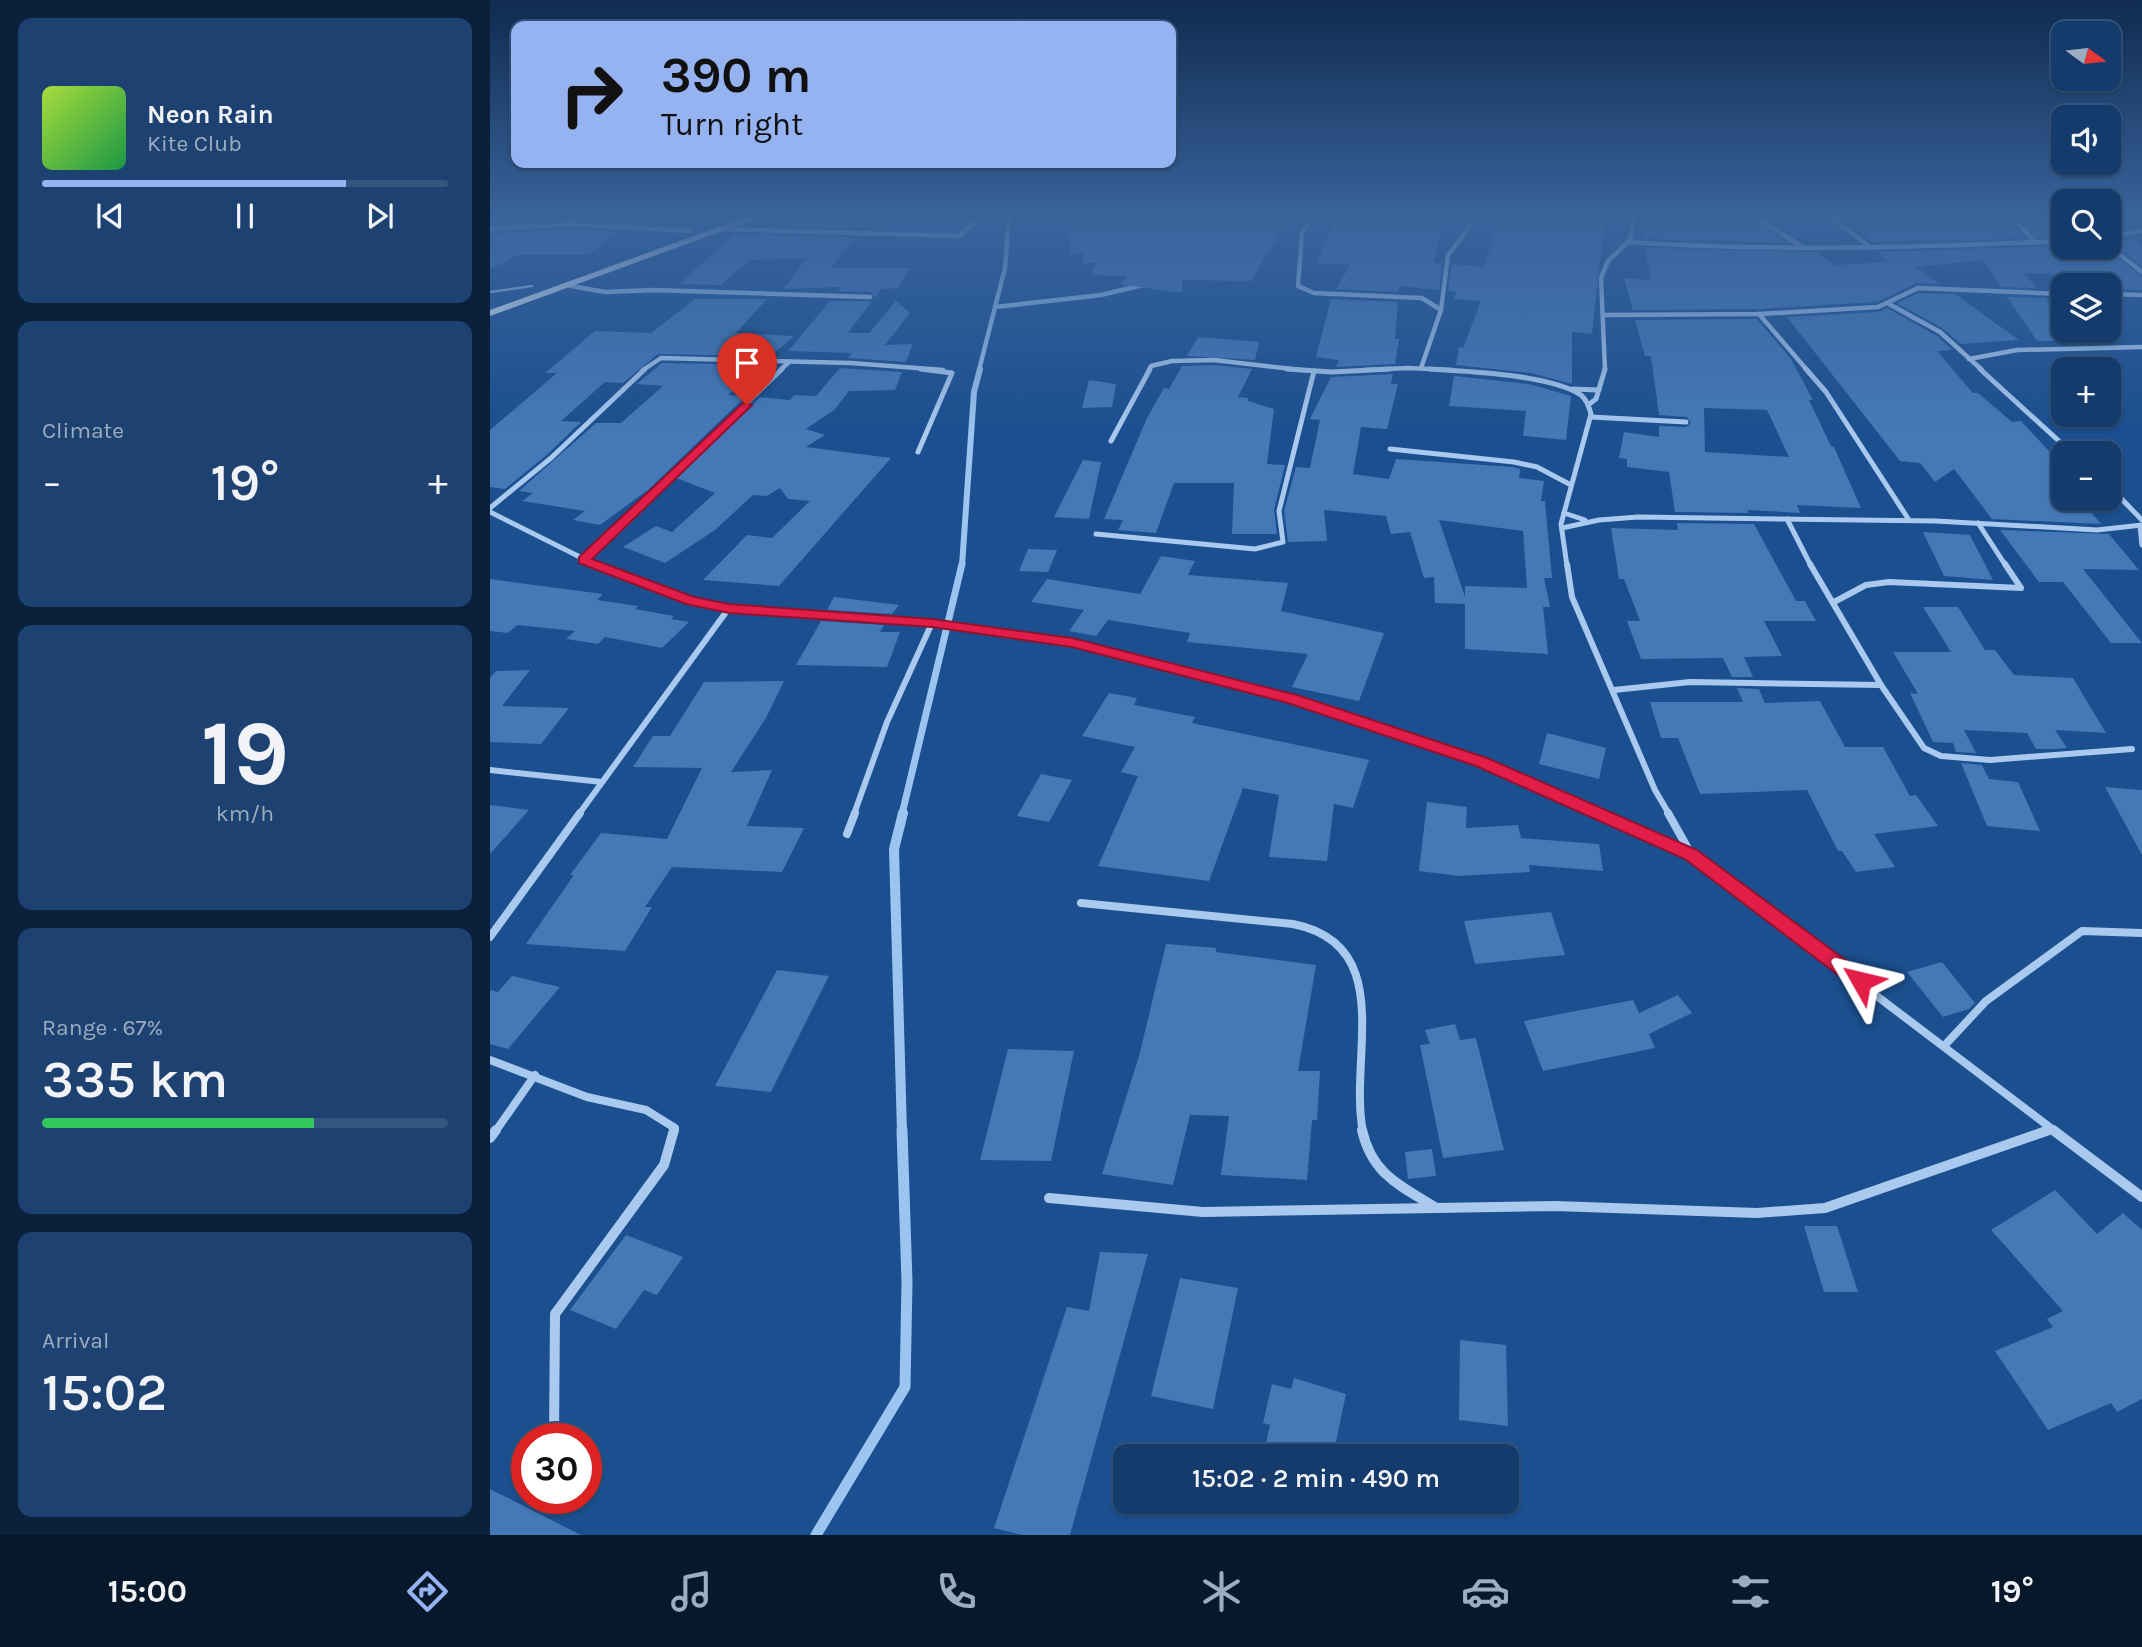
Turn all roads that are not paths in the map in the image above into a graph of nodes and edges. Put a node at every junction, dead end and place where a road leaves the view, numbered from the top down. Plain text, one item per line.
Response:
1 (521, 288) edge
2 (528, 288) edge
3 (559, 288) edge
4 (581, 288) edge
5 (1302, 288) edge
6 (1444, 288) edge
7 (1602, 288) edge
8 (490, 292) edge
9 (2051, 293) edge
10 (2121, 294) edge
11 (2142, 295) edge
12 (870, 297) dead end
13 (490, 301) edge
14 (1889, 304) junction
15 (1441, 310) junction
16 (490, 313) edge
17 (1759, 314) junction
18 (1603, 315) junction
19 (2142, 347) edge
20 (1969, 359) junction
21 (788, 363) junction
22 (1421, 368) junction
23 (1314, 371) junction
24 (1570, 390) junction
25 (1599, 390) junction
26 (1588, 405) junction
27 (1591, 417) junction
28 (1686, 422) dead end
29 (1111, 441) dead end
30 (2059, 441) edge
31 (1390, 449) dead end
32 (918, 452) dead end
33 (1571, 485) junction
34 (2121, 500) edge
35 (490, 510) edge
36 (1564, 513) junction
37 (1787, 519) junction
38 (1586, 520) junction
39 (1909, 520) junction
40 (1979, 523) junction
41 (2141, 524) edge
42 (1562, 528) junction
43 (1096, 534) dead end
44 (2142, 545) edge
45 (583, 560) junction
46 (1833, 602) junction
47 (729, 608) junction
48 (932, 623) junction
49 (1881, 685) junction
50 (1614, 690) junction
51 (2132, 749) dead end
52 (490, 770) edge
53 (602, 782) junction
54 (847, 834) dead end
55 (1691, 855) junction
56 (1081, 903) dead end
57 (2142, 933) edge
58 (490, 937) edge
59 (1945, 1045) junction
60 (490, 1060) edge
61 (534, 1075) junction
62 (2051, 1129) junction
63 (490, 1138) edge
64 (2142, 1197) edge
65 (1049, 1198) dead end
66 (1436, 1208) junction
67 (554, 1423) edge

1 - 8 lane
2 - 13 main road
3 - 16 main road
4 - 12 street
5 - 15 street
6 - 15 street
7 - 18 street
9 - 14 street
10 - 11 street
14 - 17 street
14 - 20 street
15 - 22 street
17 - 18 street
17 - 39 street
18 - 25 street
19 - 20 street
20 - 30 street
21 - 32 street
21 - 35 street
21 - 45 street
22 - 23 street
22 - 24 street
23 - 29 street
23 - 43 street
24 - 25 street
24 - 26 street
25 - 26 street
26 - 27 street
27 - 28 street
27 - 33 street
31 - 33 street
33 - 36 street
34 - 41 street
35 - 45 street
36 - 38 street
36 - 42 street
37 - 38 street
37 - 39 street
37 - 46 street
38 - 42 street
39 - 40 street
40 - 41 street
40 - 46 street
41 - 44 street
42 - 50 street
45 - 47 street
46 - 49 street
47 - 48 street
47 - 53 street
48 - 54 street
48 - 55 street
49 - 50 street
49 - 51 street
50 - 55 street
52 - 53 street
53 - 58 street
55 - 59 street
56 - 66 street
57 - 59 street
59 - 62 street
60 - 61 street
61 - 63 street
61 - 67 street
62 - 64 street
62 - 66 street
65 - 66 street

